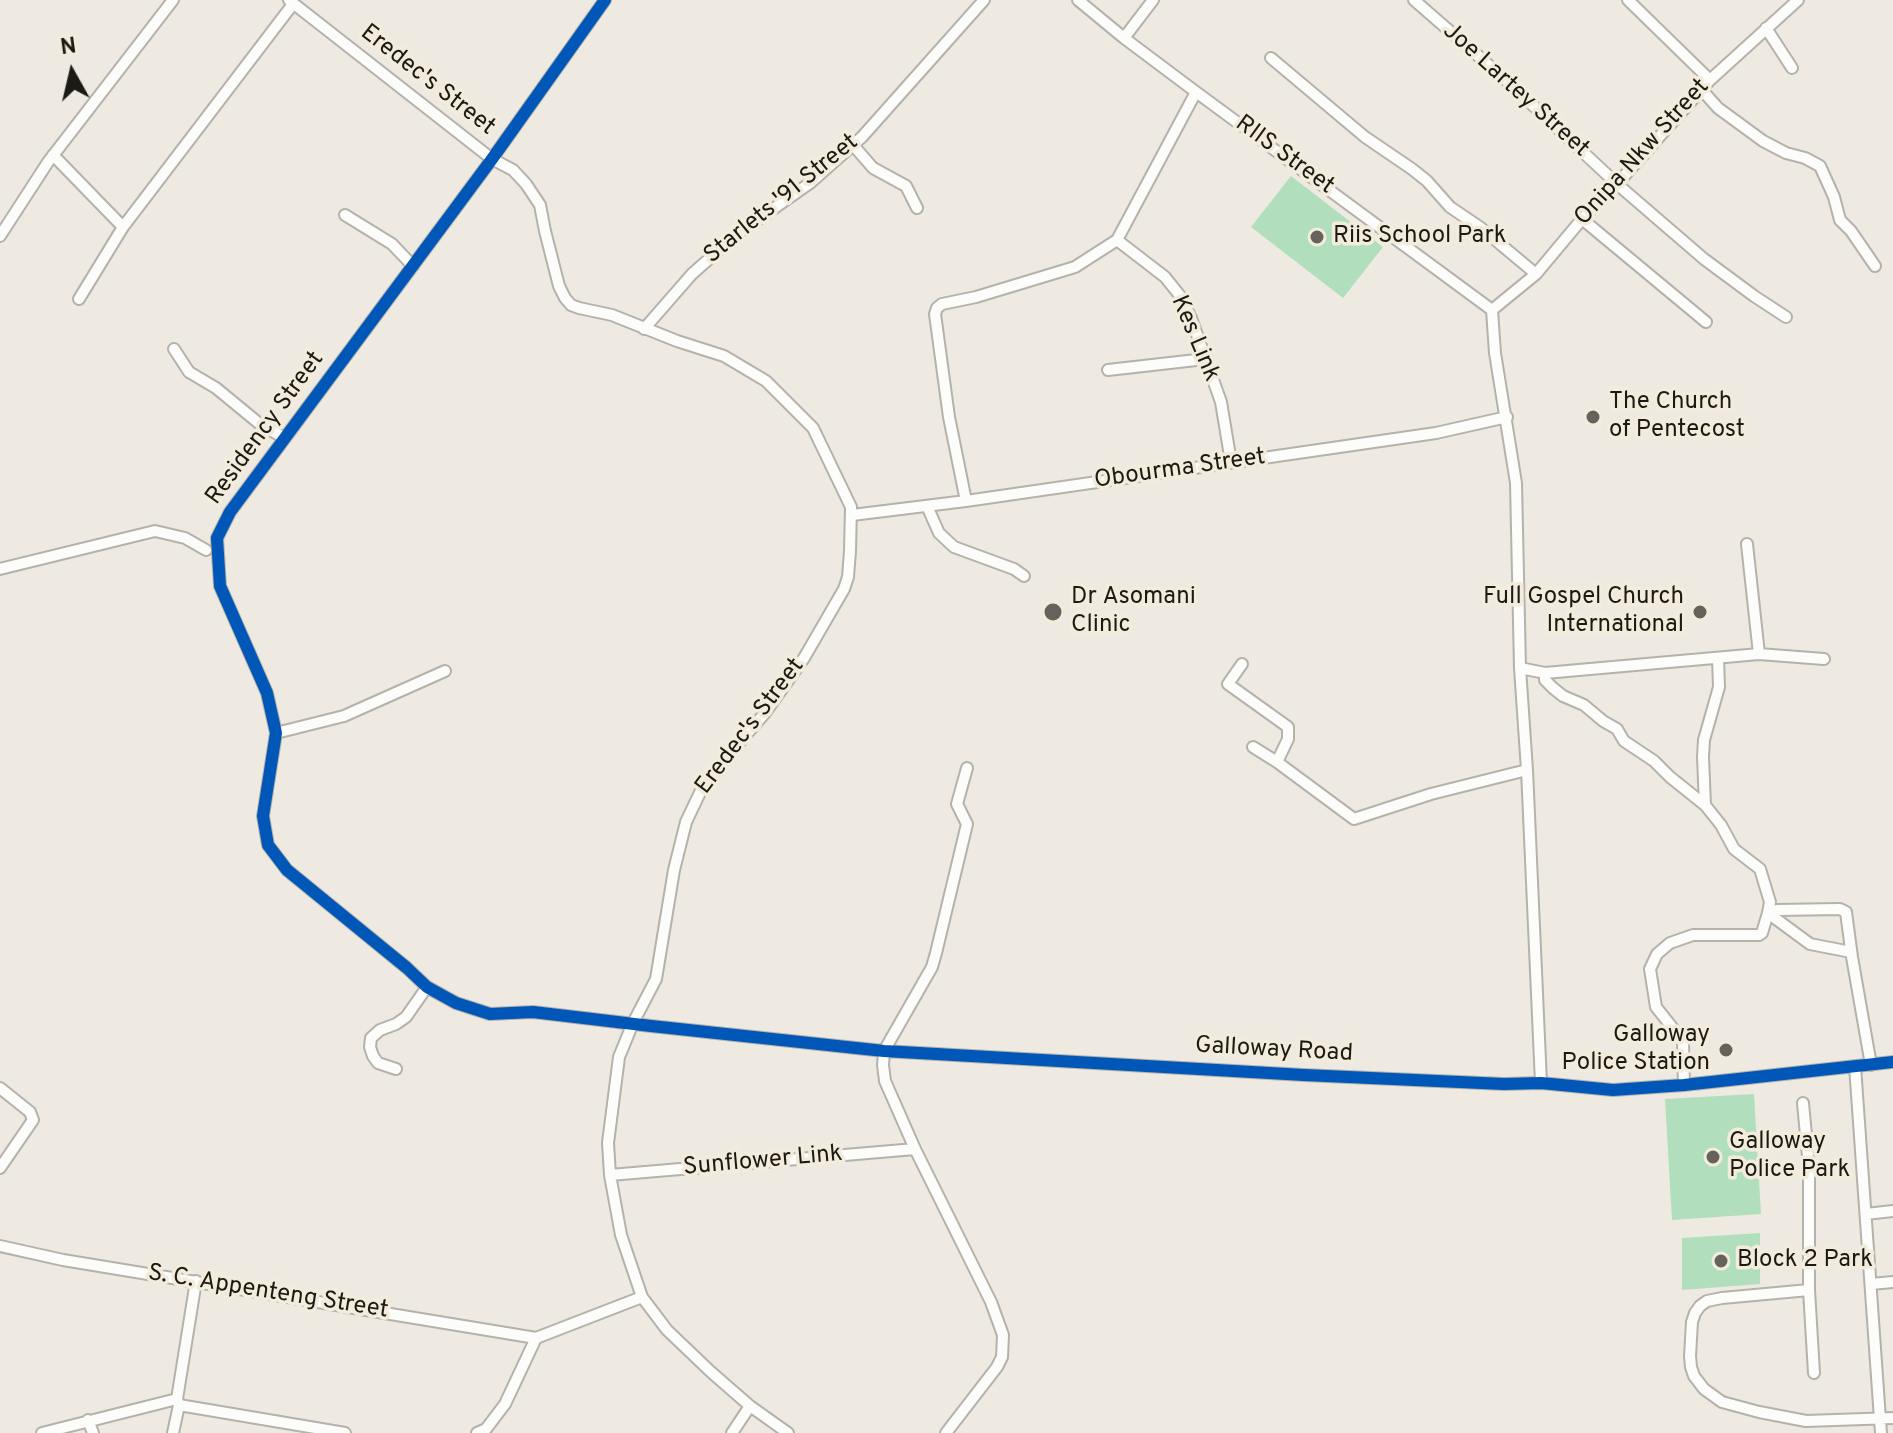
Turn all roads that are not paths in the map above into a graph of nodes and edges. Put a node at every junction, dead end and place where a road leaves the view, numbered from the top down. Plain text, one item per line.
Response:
1 (173, 0) edge
2 (605, 0) edge
3 (984, 0) edge
4 (1078, 0) edge
5 (1153, 0) edge
6 (1414, 0) edge
7 (1628, 0) edge
8 (1798, 0) edge
9 (291, 2) edge
10 (1766, 28) junction
11 (1124, 38) junction
12 (1271, 58) dead end
13 (1792, 68) dead end
14 (1710, 80) junction
15 (1701, 89) junction
16 (1196, 92) junction
17 (853, 145) junction
18 (53, 155) junction
19 (492, 159) junction
20 (1617, 184) junction
21 (917, 208) dead end
22 (345, 215) dead end
23 (1582, 219) junction
24 (123, 227) junction
25 (0, 236) edge
26 (1117, 240) junction
27 (413, 266) junction
28 (1875, 266) dead end
29 (1536, 274) junction
30 (79, 299) dead end
31 (1492, 310) junction
32 (1786, 317) dead end
33 (1706, 322) dead end
34 (644, 329) junction
35 (174, 349) dead end
36 (1205, 359) junction
37 (1108, 370) dead end
38 (1507, 417) junction
39 (285, 438) junction
40 (1231, 462) junction
41 (966, 501) junction
42 (927, 506) junction
43 (852, 515) junction
44 (1747, 544) dead end
45 (206, 550) dead end
46 (0, 569) edge
47 (1024, 576) dead end
48 (1759, 654) junction
49 (1718, 658) junction
50 (1824, 659) dead end
51 (1242, 664) dead end
52 (1520, 668) junction
53 (445, 671) dead end
54 (1545, 673) junction
55 (276, 733) junction
56 (1253, 747) dead end
57 (1277, 762) junction
58 (967, 768) dead end
59 (1527, 770) junction
60 (1705, 805) junction
61 (1768, 913) junction
62 (1851, 952) junction
63 (427, 987) junction
64 (633, 1023) junction
65 (651, 1026) joint
66 (884, 1051) junction
67 (1893, 1062) edge
68 (1871, 1065) junction
69 (1855, 1066) junction
70 (396, 1069) dead end
71 (1541, 1083) junction
72 (1684, 1085) junction
73 (0, 1088) edge
74 (1803, 1103) dead end
75 (915, 1149) junction
76 (0, 1168) edge
77 (610, 1175) junction
78 (1893, 1211) edge
79 (1866, 1214) junction
80 (0, 1246) edge
81 (196, 1281) junction
82 (1893, 1282) edge
83 (1871, 1284) junction
84 (1809, 1290) junction
85 (642, 1297) junction
86 (536, 1338) junction
87 (1814, 1373) dead end
88 (178, 1402) junction
89 (750, 1406) junction
90 (1893, 1418) edge
91 (1880, 1419) junction
92 (88, 1420) junction
93 (319, 1431) edge
94 (42, 1433) edge
95 (93, 1433) edge
96 (173, 1433) edge
97 (345, 1433) edge
98 (477, 1433) edge
99 (732, 1433) edge
100 (788, 1433) edge
101 (946, 1433) edge
102 (1881, 1433) edge

1 - 18 street
2 - 19 street, Residency Street
3 - 17 street, Starlets '91 Street
4 - 11 street, RIIS Street
5 - 11 street
6 - 20 street, Joe Lartey Street
7 - 14 street
8 - 10 street, Onipa Nkw Street
9 - 19 street, Eredec's Street
9 - 24 street
10 - 13 street
10 - 14 street, Onipa Nkw Street
11 - 16 street, RIIS Street
12 - 29 street
14 - 15 street, Onipa Nkw Street
15 - 20 street, Onipa Nkw Street
15 - 28 street
16 - 26 street
16 - 31 street, RIIS Street
17 - 21 street
17 - 34 street, Starlets '91 Street
18 - 24 street
18 - 25 street
19 - 27 street, Residency Street
19 - 34 street, Eredec's Street
20 - 23 street, Onipa Nkw Street
20 - 32 street, Joe Lartey Street
22 - 27 street
23 - 29 street, Onipa Nkw Street
23 - 33 street
24 - 30 street
26 - 36 street, Kes Link
26 - 41 street
27 - 39 street, Residency Street
29 - 31 street, Onipa Nkw Street
31 - 38 street
34 - 43 street, Eredec's Street
35 - 39 street
36 - 37 street
36 - 40 street, Kes Link
38 - 40 street, Obourma Street
38 - 52 street
39 - 55 street, Residency Street
40 - 41 street, Obourma Street
41 - 42 street, Obourma Street
42 - 43 street, Obourma Street
42 - 47 street
43 - 64 street, Eredec's Street
44 - 48 street
45 - 46 street
48 - 49 street
48 - 50 street
49 - 54 street
49 - 60 street
51 - 57 street
52 - 54 street
52 - 59 street
53 - 55 street
54 - 60 street
55 - 63 street, Residency Street
56 - 57 street
57 - 59 street
58 - 66 street
59 - 71 street
60 - 61 street
61 - 62 street
61 - 62 street
61 - 72 street
62 - 68 street
63 - 64 street, Residency Street
63 - 70 street
64 - 65 street, Residency Street
64 - 77 street, Eredec's Street
65 - 66 street, Galloway Road
66 - 71 street, Galloway Road
66 - 75 street
67 - 68 street, Galloway Road
68 - 69 street, Galloway Road
69 - 72 street, Galloway Road
69 - 79 street
71 - 72 street, Galloway Road
73 - 76 street
74 - 84 street
75 - 77 street, Sunflower Link
75 - 101 street
77 - 85 street, Eredec's Street
78 - 79 street
79 - 83 street
80 - 81 street, S. C. Appenteng Street
81 - 86 street, S. C. Appenteng Street
81 - 88 street
82 - 83 street
83 - 91 street
84 - 87 street
84 - 91 street
85 - 86 street
85 - 89 street, Eredec's Street
86 - 98 street
88 - 92 street
88 - 93 street
88 - 96 street
89 - 99 street
89 - 100 street, Eredec's Street
90 - 91 street
91 - 102 street
92 - 94 street
92 - 95 street
93 - 97 street

